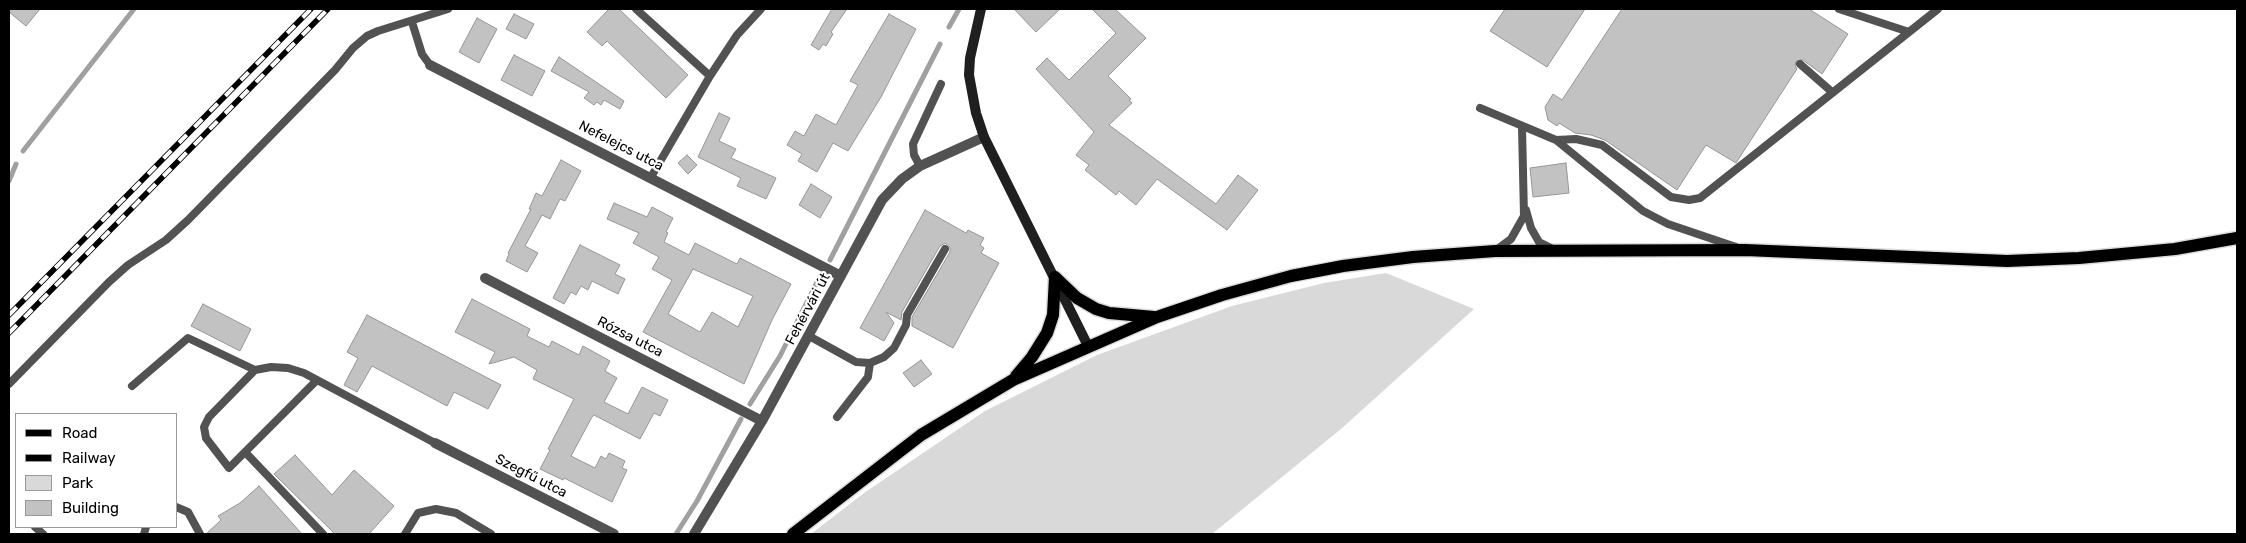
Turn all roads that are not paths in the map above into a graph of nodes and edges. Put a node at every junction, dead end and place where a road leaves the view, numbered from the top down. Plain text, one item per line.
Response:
1 (448, 9) edge
2 (636, 9) edge
3 (761, 9) edge
4 (981, 9) edge
5 (1839, 9) edge
6 (1938, 9) edge
7 (412, 22) junction
8 (1908, 32) junction
9 (1800, 64) dead end
10 (430, 65) joint
11 (710, 76) junction
12 (941, 84) dead end
13 (1832, 92) junction
14 (1480, 108) dead end
15 (1522, 127) junction
16 (984, 136) junction
17 (1556, 140) junction
18 (920, 166) junction
19 (651, 177) junction
20 (1524, 200) junction
21 (2237, 238) edge
22 (945, 249) dead end
23 (1746, 250) junction
24 (1495, 251) junction
25 (1566, 251) junction
26 (841, 276) junction
27 (1055, 277) junction
28 (485, 278) dead end
29 (1157, 317) junction
30 (809, 336) junction
31 (1088, 346) junction
32 (870, 363) junction
33 (255, 370) junction
34 (317, 380) junction
35 (1013, 380) junction
36 (9, 384) edge
37 (132, 386) dead end
38 (836, 416) dead end
39 (762, 421) junction
40 (435, 443) joint
41 (246, 453) junction
42 (178, 505) edge
43 (200, 534) edge
44 (323, 534) edge
45 (405, 534) edge
46 (491, 534) edge
47 (614, 534) edge
48 (694, 534) edge
49 (793, 534) edge

1 - 7 lane
2 - 11 lane
3 - 11 lane
4 - 16 main road
5 - 8 lane
6 - 8 lane
7 - 10 lane, Nefelejcs utca
7 - 36 lane
8 - 13 lane
9 - 13 lane
10 - 19 street, Nefelejcs utca
11 - 19 lane
12 - 18 lane
13 - 17 lane
14 - 15 lane
15 - 17 lane
15 - 20 lane
16 - 18 street, Fehérvári út
16 - 27 main road
17 - 23 lane
18 - 26 street, Fehérvári út
19 - 26 street, Nefelejcs utca
20 - 24 lane
20 - 25 lane
21 - 23 main road
22 - 32 lane
23 - 25 main road
24 - 25 main road
24 - 29 main road
26 - 30 street, Fehérvári út
27 - 29 main road
27 - 31 main road
27 - 35 main road
28 - 39 street, Rózsa utca
29 - 31 main road
30 - 32 lane
30 - 39 street, Fehérvári út
31 - 35 main road
32 - 38 lane
33 - 34 lane
33 - 37 lane
33 - 41 lane
34 - 40 lane
34 - 41 lane
35 - 49 main road
39 - 48 street, Fehérvári út
40 - 47 street, Szegfű utca
41 - 44 lane
42 - 43 lane
45 - 46 lane

